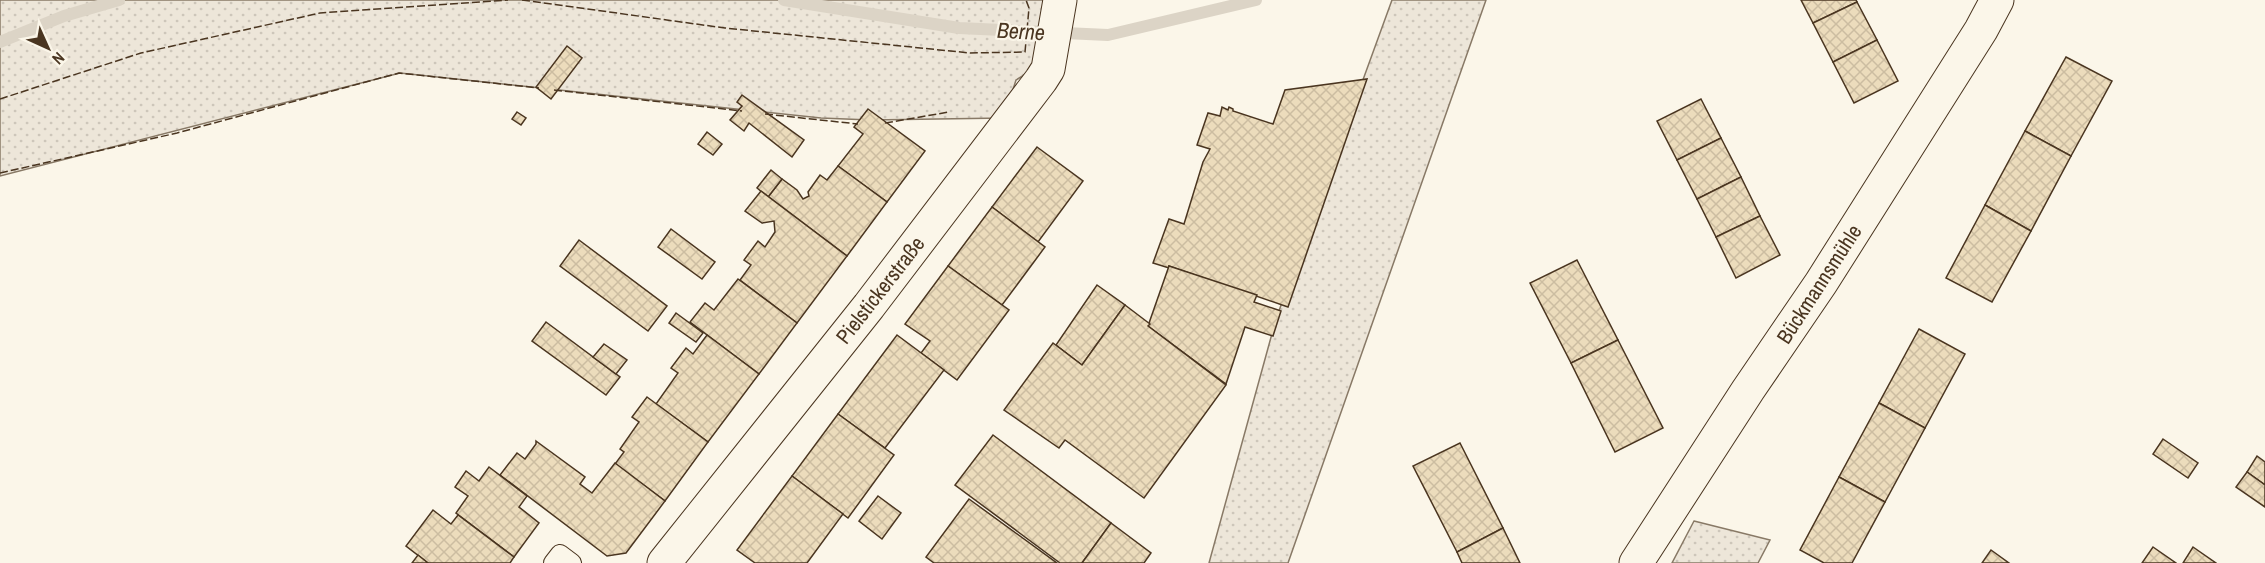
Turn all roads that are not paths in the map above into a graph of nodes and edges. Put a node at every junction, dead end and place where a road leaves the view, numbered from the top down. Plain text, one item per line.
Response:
1 (1060, 0) edge
2 (1996, 0) edge
3 (553, 563) edge
4 (572, 563) edge
5 (664, 563) edge
6 (1636, 563) edge

1 - 5 street, Pielstickerstraße
2 - 6 street, Bückmannsmühle
3 - 4 lane

